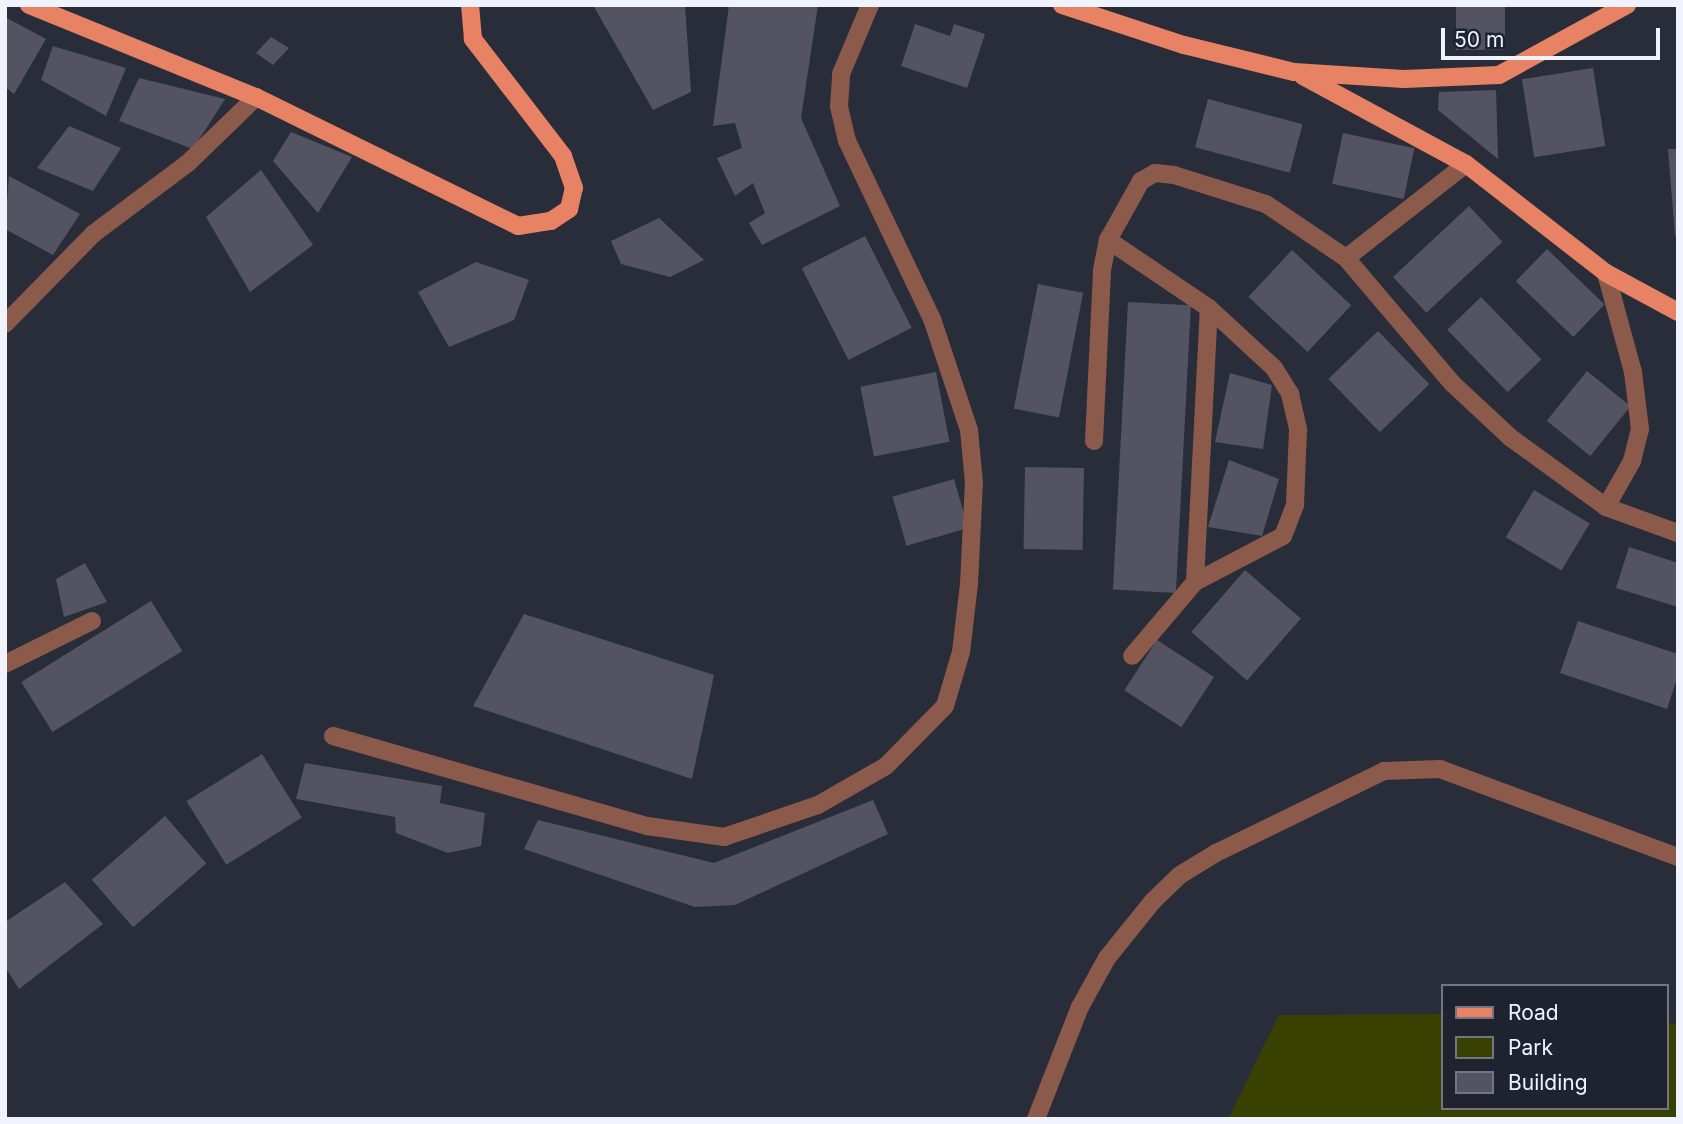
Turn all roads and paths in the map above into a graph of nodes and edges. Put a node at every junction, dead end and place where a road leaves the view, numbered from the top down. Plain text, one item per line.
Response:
1 (29, 5) edge
2 (470, 5) edge
3 (870, 5) edge
4 (1062, 5) edge
5 (1628, 5) edge
6 (1294, 72) junction
7 (256, 97) junction
8 (1466, 164) junction
9 (1108, 240) junction
10 (1346, 258) junction
11 (1606, 273) junction
12 (1209, 308) junction
13 (1678, 312) edge
14 (5, 324) edge
15 (1094, 441) dead end
16 (1606, 507) junction
17 (1678, 533) edge
18 (1195, 582) junction
19 (92, 621) dead end
20 (1132, 656) dead end
21 (5, 664) edge
22 (333, 736) dead end
23 (1678, 857) edge
24 (1036, 1119) edge

1 - 7 main road
2 - 7 main road
3 - 22 street
4 - 6 main road
5 - 6 main road
6 - 8 main road
7 - 14 street
8 - 10 street
8 - 11 main road
9 - 10 street
9 - 12 street
9 - 15 street
10 - 16 street
11 - 13 main road
11 - 16 street
12 - 18 street
12 - 18 street
16 - 17 street
18 - 20 street
19 - 21 street
23 - 24 street

